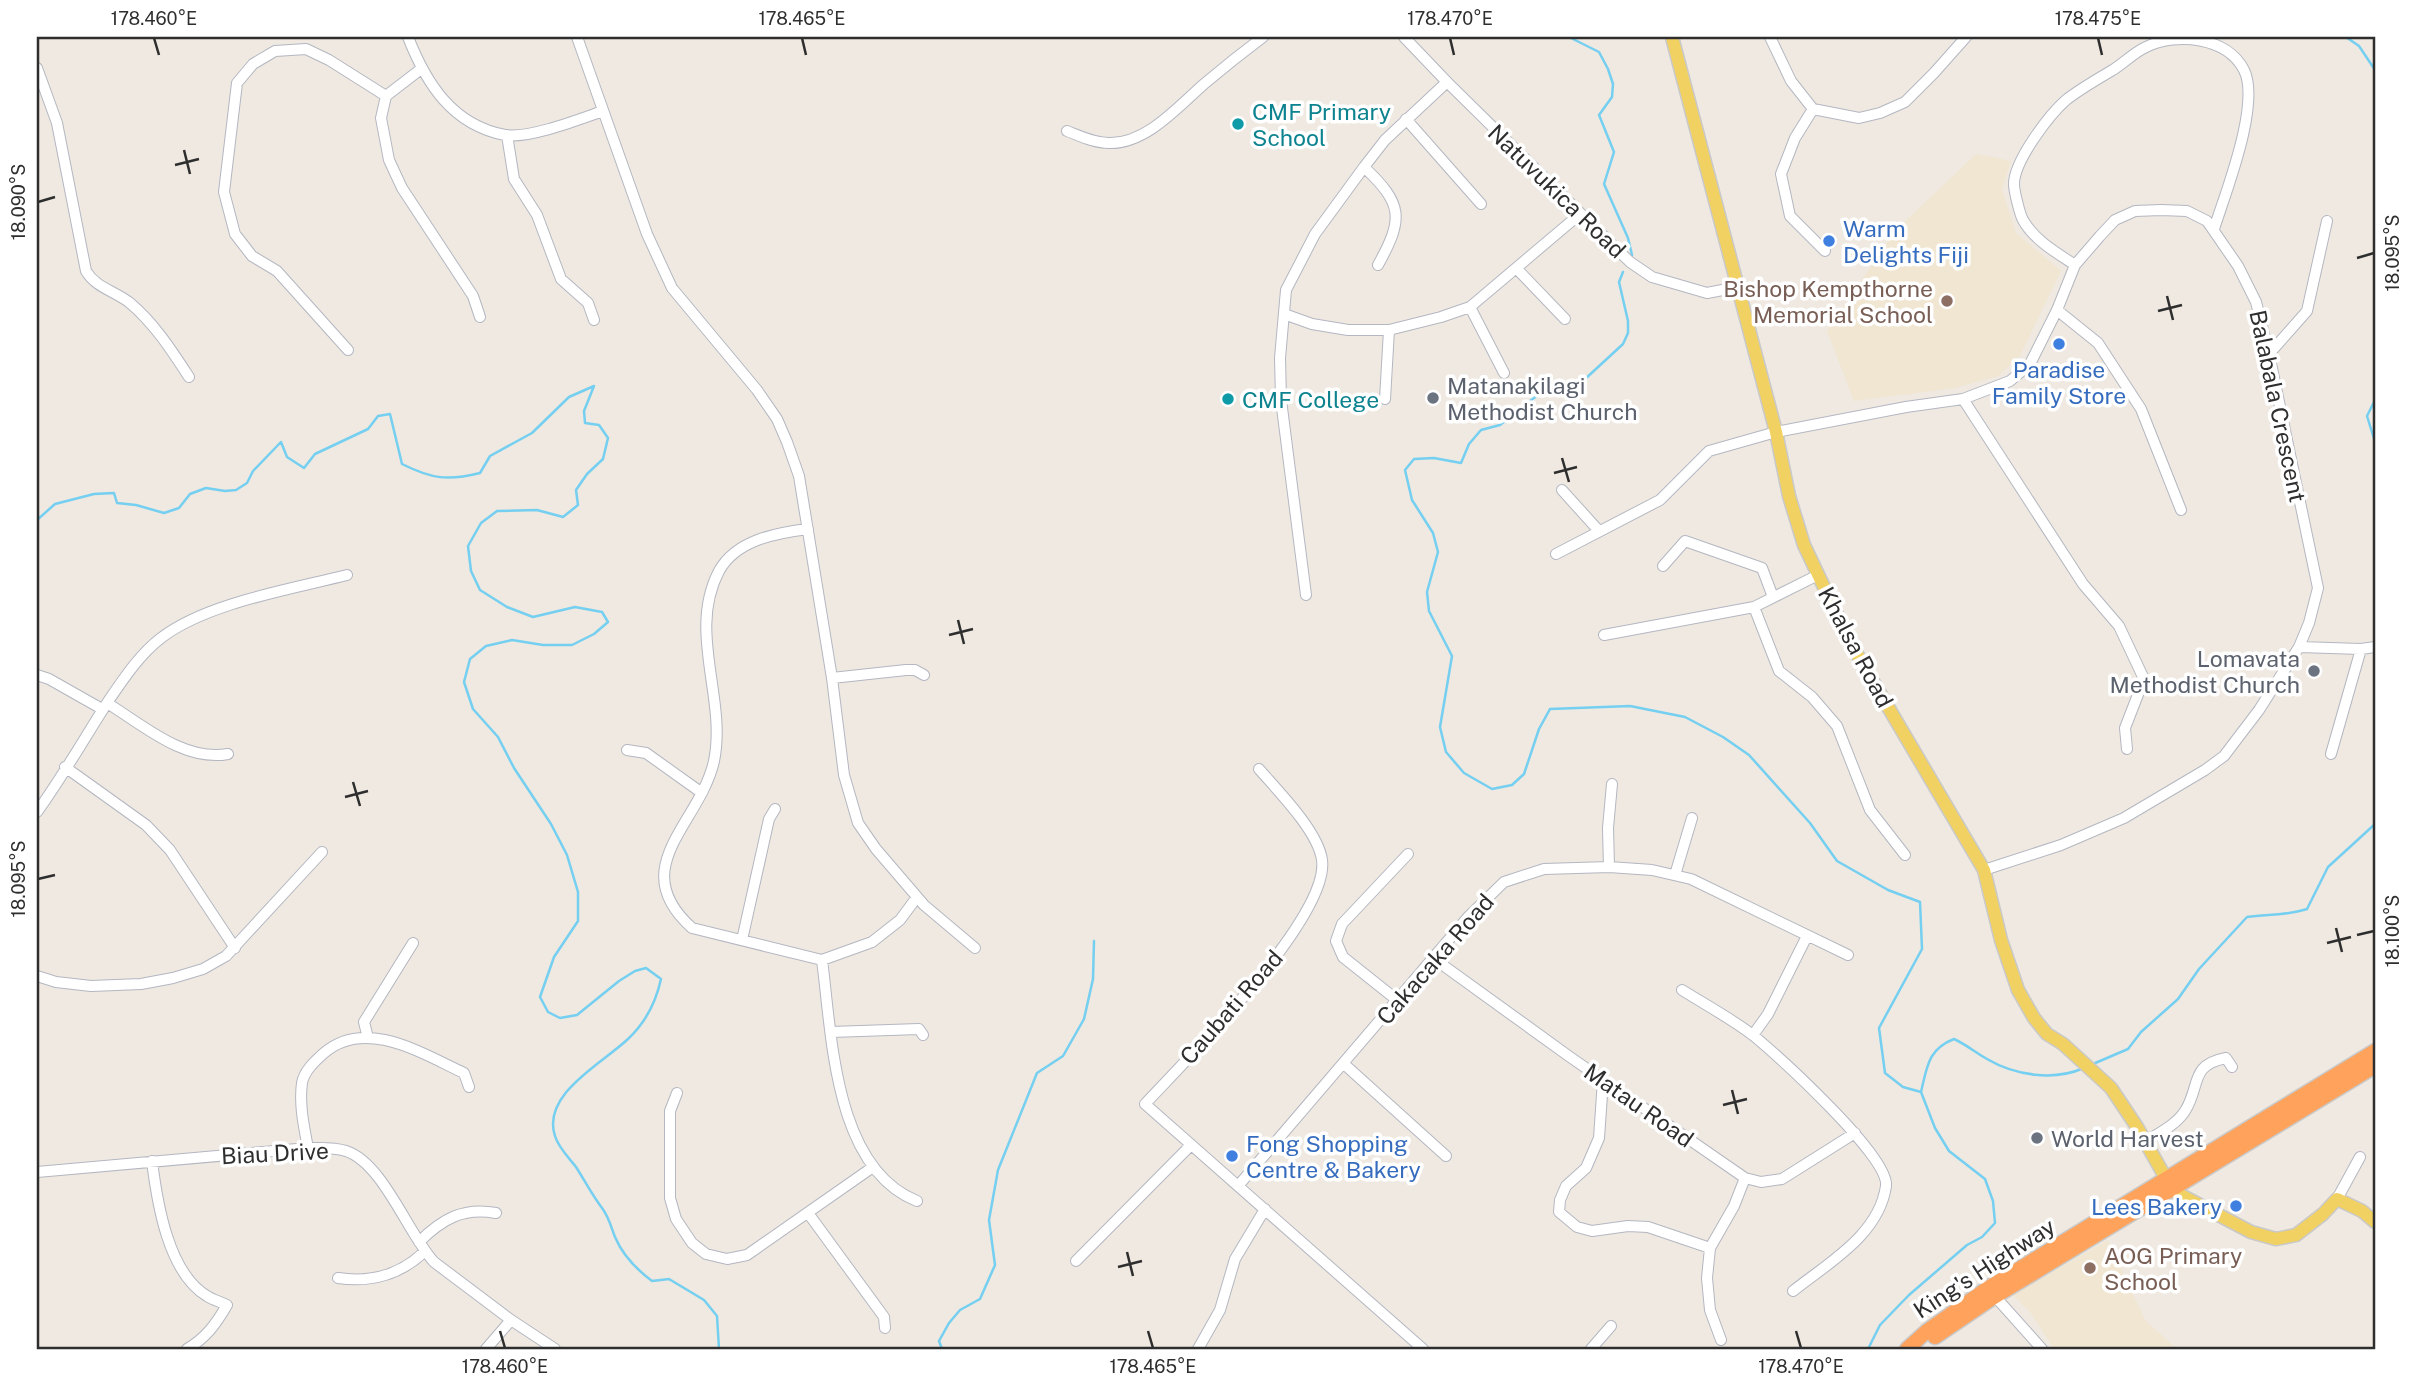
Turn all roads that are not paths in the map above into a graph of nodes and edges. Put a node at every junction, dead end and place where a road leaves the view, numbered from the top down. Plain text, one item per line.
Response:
1 (408, 37) edge
2 (577, 37) edge
3 (1263, 37) edge
4 (1404, 37) edge
5 (1672, 37) edge
6 (1770, 37) edge
7 (1966, 37) edge
8 (37, 68) edge
9 (421, 69) junction
10 (1447, 82) junction
11 (386, 96) junction
12 (1813, 108) junction
13 (604, 111) junction
14 (1406, 119) junction
15 (1067, 131) dead end
16 (507, 135) junction
17 (1364, 167) junction
18 (1481, 204) dead end
19 (1580, 214) junction
20 (2327, 221) dead end
21 (2214, 229) junction
22 (1825, 251) dead end
23 (1378, 265) dead end
24 (2075, 265) junction
25 (1517, 269) junction
26 (1738, 287) junction
27 (1470, 307) junction
28 (2057, 310) junction
29 (1284, 314) junction
30 (480, 317) dead end
31 (1565, 318) dead end
32 (594, 320) dead end
33 (1389, 330) junction
34 (348, 350) dead end
35 (2269, 354) junction
36 (1504, 373) dead end
37 (189, 377) dead end
38 (1385, 399) dead end
39 (1963, 399) junction
40 (1776, 432) junction
41 (1562, 490) dead end
42 (2181, 510) dead end
43 (807, 529) junction
44 (1599, 531) junction
45 (1556, 554) dead end
46 (1663, 566) dead end
47 (347, 575) dead end
48 (1818, 575) junction
49 (1307, 595) dead end
50 (1773, 597) junction
51 (1754, 607) junction
52 (1604, 635) dead end
53 (2298, 646) junction
54 (2375, 647) edge
55 (2361, 649) junction
56 (37, 675) edge
57 (924, 675) dead end
58 (832, 678) junction
59 (104, 706) junction
60 (2127, 749) dead end
61 (627, 750) dead end
62 (228, 754) dead end
63 (2331, 754) dead end
64 (65, 767) junction
65 (1259, 769) dead end
66 (1612, 784) dead end
67 (702, 793) junction
68 (775, 809) dead end
69 (37, 812) edge
70 (1692, 818) dead end
71 (322, 852) dead end
72 (1408, 854) dead end
73 (1905, 855) dead end
74 (1609, 866) junction
75 (1984, 870) junction
76 (1675, 875) junction
77 (917, 897) junction
78 (1807, 936) junction
79 (743, 940) junction
80 (413, 943) dead end
81 (235, 947) junction
82 (975, 948) dead end
83 (1848, 955) dead end
84 (1433, 958) junction
85 (822, 960) junction
86 (37, 976) edge
87 (1682, 990) dead end
88 (1397, 1000) junction
89 (831, 1032) junction
90 (923, 1035) dead end
91 (1753, 1035) junction
92 (368, 1038) junction
93 (2375, 1051) edge
94 (1344, 1064) junction
95 (2375, 1066) edge
96 (2232, 1067) dead end
97 (1603, 1080) junction
98 (469, 1087) dead end
99 (677, 1093) dead end
100 (1855, 1133) junction
101 (2145, 1142) junction
102 (1191, 1144) junction
103 (307, 1148) junction
104 (1446, 1156) dead end
105 (2360, 1157) dead end
106 (152, 1161) junction
107 (873, 1167) junction
108 (38, 1169) edge
109 (1745, 1178) junction
110 (2169, 1185) junction
111 (1238, 1186) junction
112 (2337, 1199) junction
113 (917, 1201) dead end
114 (1265, 1209) junction
115 (496, 1213) dead end
116 (808, 1213) junction
117 (2375, 1222) edge
118 (422, 1247) junction
119 (1710, 1248) junction
120 (1076, 1261) dead end
121 (338, 1278) dead end
122 (1793, 1291) dead end
123 (1991, 1293) junction
124 (511, 1320) junction
125 (1611, 1326) dead end
126 (885, 1328) dead end
127 (1721, 1340) dead end
128 (187, 1349) edge
129 (486, 1349) edge
130 (555, 1349) edge
131 (1198, 1349) edge
132 (1423, 1349) edge
133 (1591, 1349) edge
134 (1907, 1349) edge
135 (1921, 1349) edge
136 (2042, 1349) edge

1 - 9 street
2 - 13 street
3 - 15 street
4 - 10 street, Natuvukica Road
5 - 26 main road, Khalsa Road
6 - 12 street
7 - 12 street
8 - 37 street
9 - 11 street
9 - 16 street
10 - 14 street
10 - 19 street, Natuvukica Road
11 - 30 street
11 - 34 street
12 - 22 street
13 - 16 street
13 - 43 street
14 - 17 street
14 - 18 street
16 - 32 street
17 - 23 street
17 - 29 street
19 - 25 street
19 - 26 street, Natuvukica Road
20 - 35 street
21 - 24 street, Balabala Crescent
21 - 24 street
21 - 35 street, Balabala Crescent
24 - 28 street, Balabala Crescent
25 - 27 street
25 - 31 street
26 - 40 main road, Khalsa Road
27 - 33 street
27 - 36 street
28 - 39 street, Balabala Crescent
28 - 42 street
29 - 33 street
29 - 49 street
33 - 38 street
35 - 53 street, Balabala Crescent
39 - 40 street, Balabala Crescent
39 - 60 street
40 - 44 street, Balabala Crescent
40 - 48 main road, Khalsa Road
41 - 44 street
43 - 58 street
43 - 67 street
44 - 45 street, Balabala Crescent
46 - 50 street
47 - 59 street
48 - 50 street
48 - 75 main road, Khalsa Road
50 - 51 street
51 - 52 street
51 - 73 street
53 - 55 street
53 - 75 street, Balabala Crescent
54 - 55 street
55 - 63 street
56 - 59 street
57 - 58 street
58 - 77 street
59 - 62 street
59 - 64 street
61 - 67 street
64 - 69 street
64 - 81 street
65 - 102 street, Caubati Road
66 - 74 street
67 - 79 street
68 - 79 street
70 - 76 street
71 - 81 street
72 - 88 street
74 - 76 street, Cakacaka Road
74 - 84 street, Cakacaka Road
75 - 101 main road, Khalsa Road
76 - 78 street, Cakacaka Road
77 - 82 street
77 - 85 street
78 - 83 street, Cakacaka Road
78 - 91 street
79 - 85 street
80 - 92 street
81 - 86 street
84 - 88 street, Cakacaka Road
84 - 97 street, Matau Road
85 - 89 street
87 - 91 street
88 - 94 street, Cakacaka Road
89 - 90 street
89 - 107 street
91 - 100 street
92 - 98 street
92 - 103 street
93 - 110 highway, King's Highway
94 - 104 street
94 - 111 street, Cakacaka Road
95 - 110 highway, King's Highway
96 - 101 street
97 - 109 street, Matau Road
97 - 119 street
99 - 116 street
100 - 109 street
100 - 122 street
101 - 110 main road, Khalsa Road
102 - 111 street, Caubati Road
102 - 120 street
103 - 106 street, Biau Drive
103 - 118 street, Biau Drive
105 - 112 street
106 - 108 street, Biau Drive
106 - 128 street
107 - 113 street
107 - 116 street
109 - 119 street
110 - 112 main road
110 - 123 highway, King's Highway
111 - 114 street, Caubati Road
112 - 117 main road
114 - 131 street
114 - 132 street, Caubati Road
115 - 118 street
116 - 126 street
118 - 121 street
118 - 124 street, Biau Drive
119 - 127 street
123 - 134 highway, King's Highway
123 - 135 highway, King's Highway
123 - 136 street
124 - 129 street
124 - 130 street, Biau Drive
125 - 133 street

